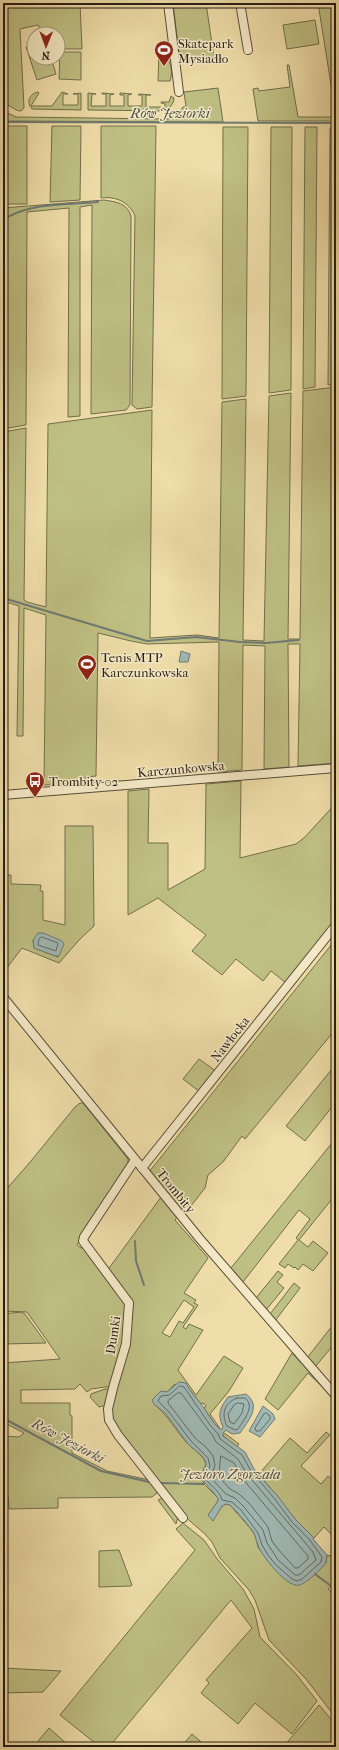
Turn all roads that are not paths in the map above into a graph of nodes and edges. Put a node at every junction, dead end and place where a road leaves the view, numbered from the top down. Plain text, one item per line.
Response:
1 (168, 3) edge
2 (240, 3) edge
3 (248, 50) dead end
4 (179, 92) dead end
5 (336, 768) edge
6 (3, 795) edge
7 (336, 925) edge
8 (3, 997) edge
9 (136, 1160) junction
10 (142, 1168) junction
11 (336, 1396) edge
12 (183, 1518) dead end

1 - 4 street
2 - 3 street
5 - 6 street, Karczunkowska
7 - 10 street, Nawłocka
8 - 9 street, Trombity
9 - 10 street, Trombity
9 - 12 street, Dumki
10 - 11 street, Trombity

